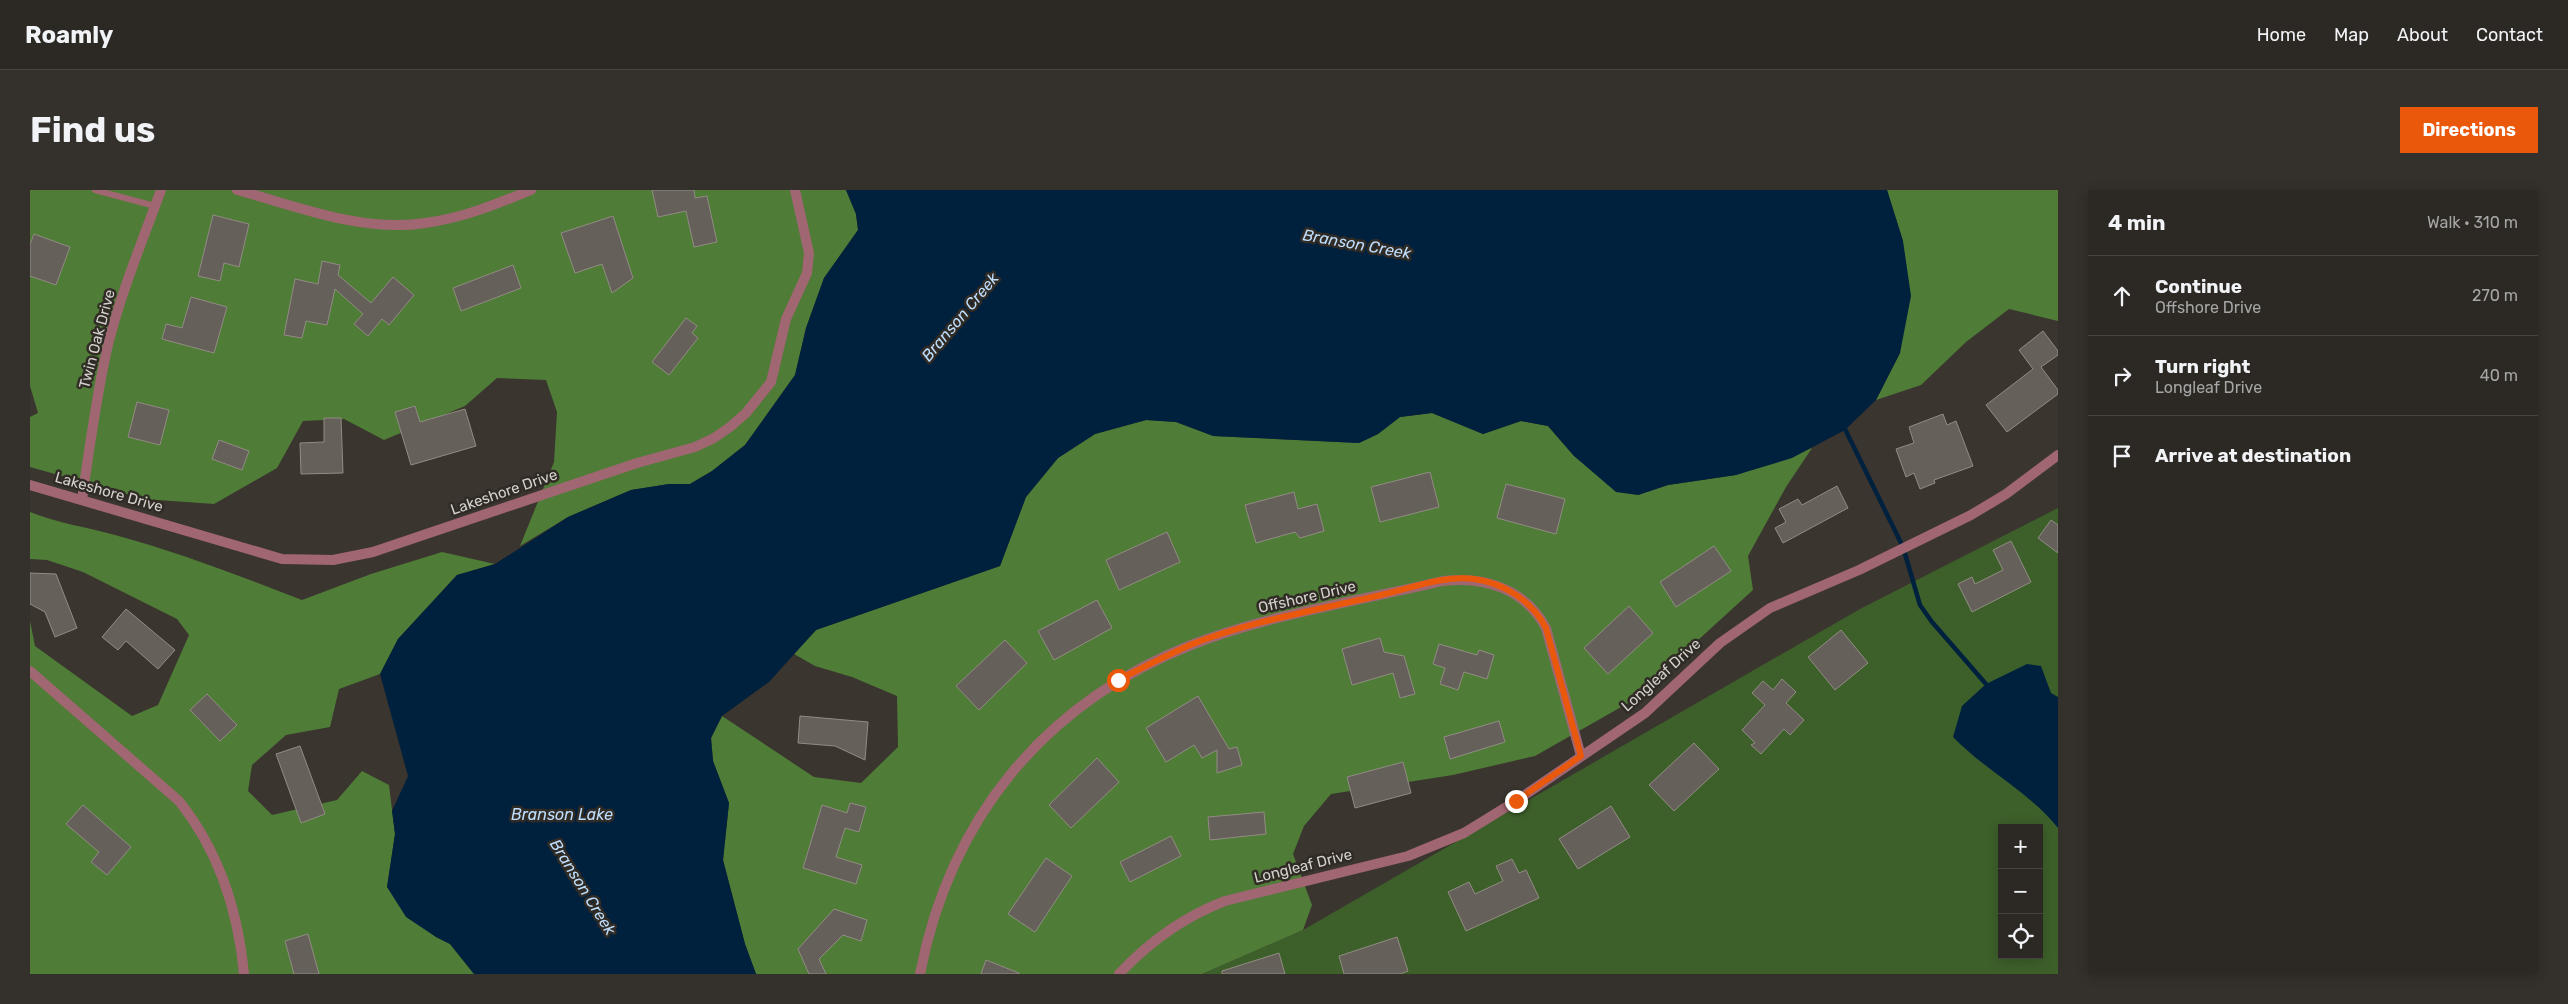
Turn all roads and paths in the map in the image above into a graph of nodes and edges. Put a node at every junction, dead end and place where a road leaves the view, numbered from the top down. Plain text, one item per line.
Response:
1 (95, 190) edge
2 (161, 190) edge
3 (237, 190) edge
4 (531, 190) edge
5 (795, 190) edge
6 (155, 206) junction
7 (2058, 455) edge
8 (30, 485) edge
9 (82, 500) junction
10 (30, 670) edge
11 (1581, 756) junction
12 (244, 974) edge
13 (920, 974) edge
14 (1119, 974) edge

1 - 6 lane
2 - 6 street, Twin Oak Drive
3 - 4 street
5 - 9 street, Lakeshore Drive
6 - 9 street, Twin Oak Drive
7 - 11 street, Longleaf Drive
8 - 9 street, Lakeshore Drive
10 - 12 street
11 - 13 street, Offshore Drive
11 - 14 street, Longleaf Drive

